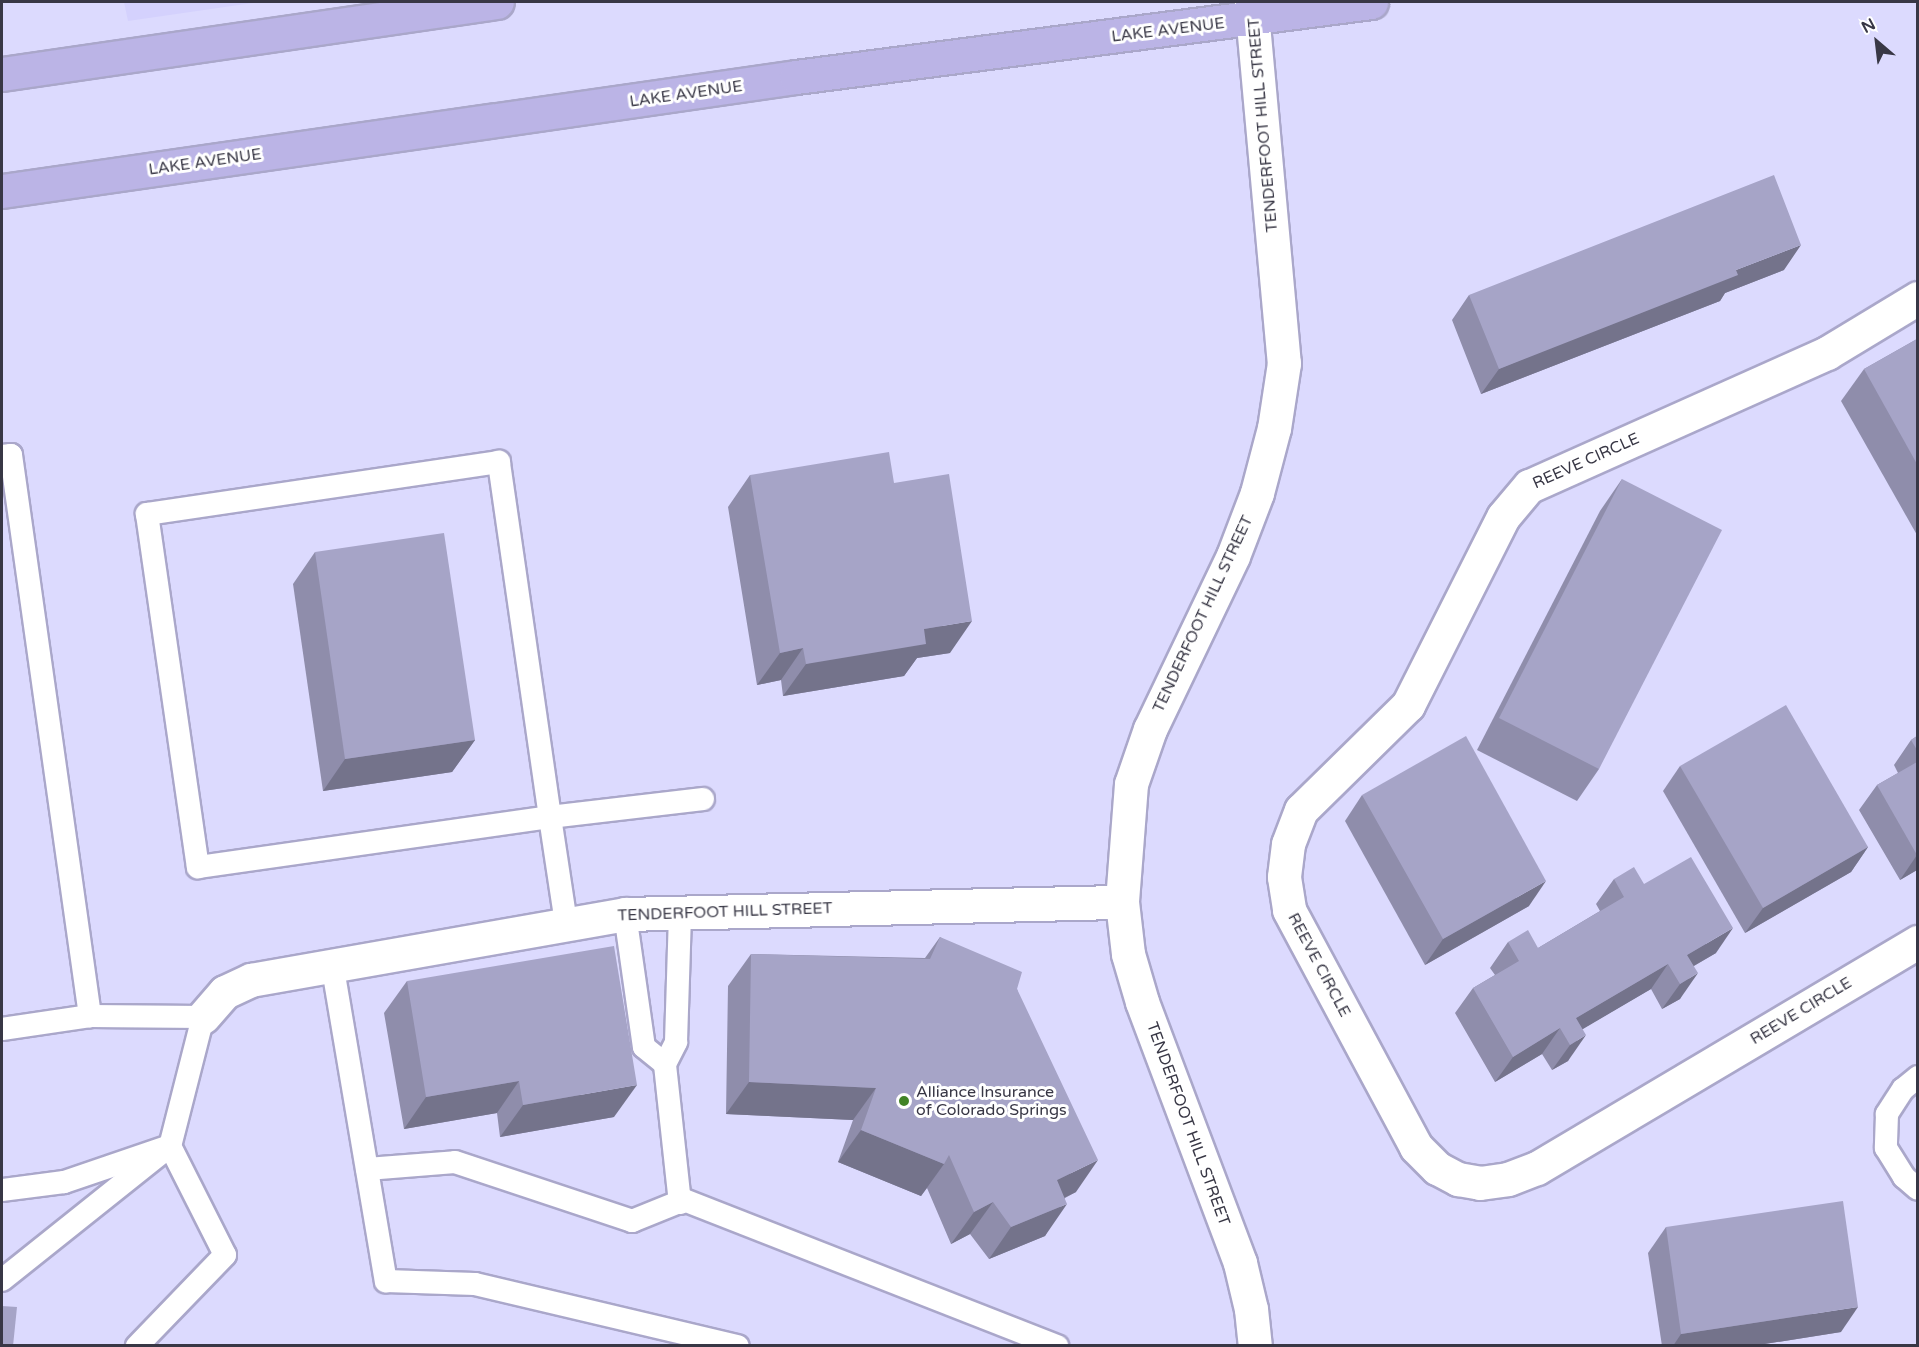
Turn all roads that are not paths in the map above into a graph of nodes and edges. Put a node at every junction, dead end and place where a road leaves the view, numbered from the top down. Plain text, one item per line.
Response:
1 (497, 2) edge
2 (1371, 2) edge
3 (1252, 10) edge
4 (2, 74) edge
5 (2, 191) edge
6 (1917, 298) edge
7 (2, 456) edge
8 (703, 799) dead end
9 (550, 817) junction
10 (1122, 902) junction
11 (680, 913) junction
12 (625, 914) junction
13 (566, 923) junction
14 (1917, 942) edge
15 (332, 963) junction
16 (90, 1016) junction
17 (203, 1017) junction
18 (2, 1029) edge
19 (665, 1064) junction
20 (1917, 1077) edge
21 (170, 1146) junction
22 (367, 1169) junction
23 (2, 1190) edge
24 (1917, 1190) edge
25 (680, 1203) junction
26 (2, 1280) edge
27 (137, 1346) edge
28 (738, 1346) edge
29 (1057, 1346) edge
30 (1255, 1346) edge

1 - 4 main road
2 - 3 main road, LAKE AVENUE
3 - 5 main road, LAKE AVENUE
3 - 10 street, TENDERFOOT HILL STREET
6 - 14 street, REEVE CIRCLE
7 - 16 lane
8 - 9 lane
9 - 9 lane
9 - 13 lane
10 - 11 street, TENDERFOOT HILL STREET
10 - 30 street, TENDERFOOT HILL STREET
11 - 12 street, TENDERFOOT HILL STREET
11 - 19 lane
12 - 13 street, TENDERFOOT HILL STREET
12 - 19 lane
13 - 15 street, TENDERFOOT HILL STREET
15 - 17 street, TENDERFOOT HILL STREET
15 - 22 lane
16 - 17 lane
16 - 18 lane
17 - 21 lane
19 - 25 lane
20 - 24 lane
21 - 23 lane
21 - 26 lane
21 - 27 lane
22 - 25 lane
22 - 28 lane
25 - 29 lane

